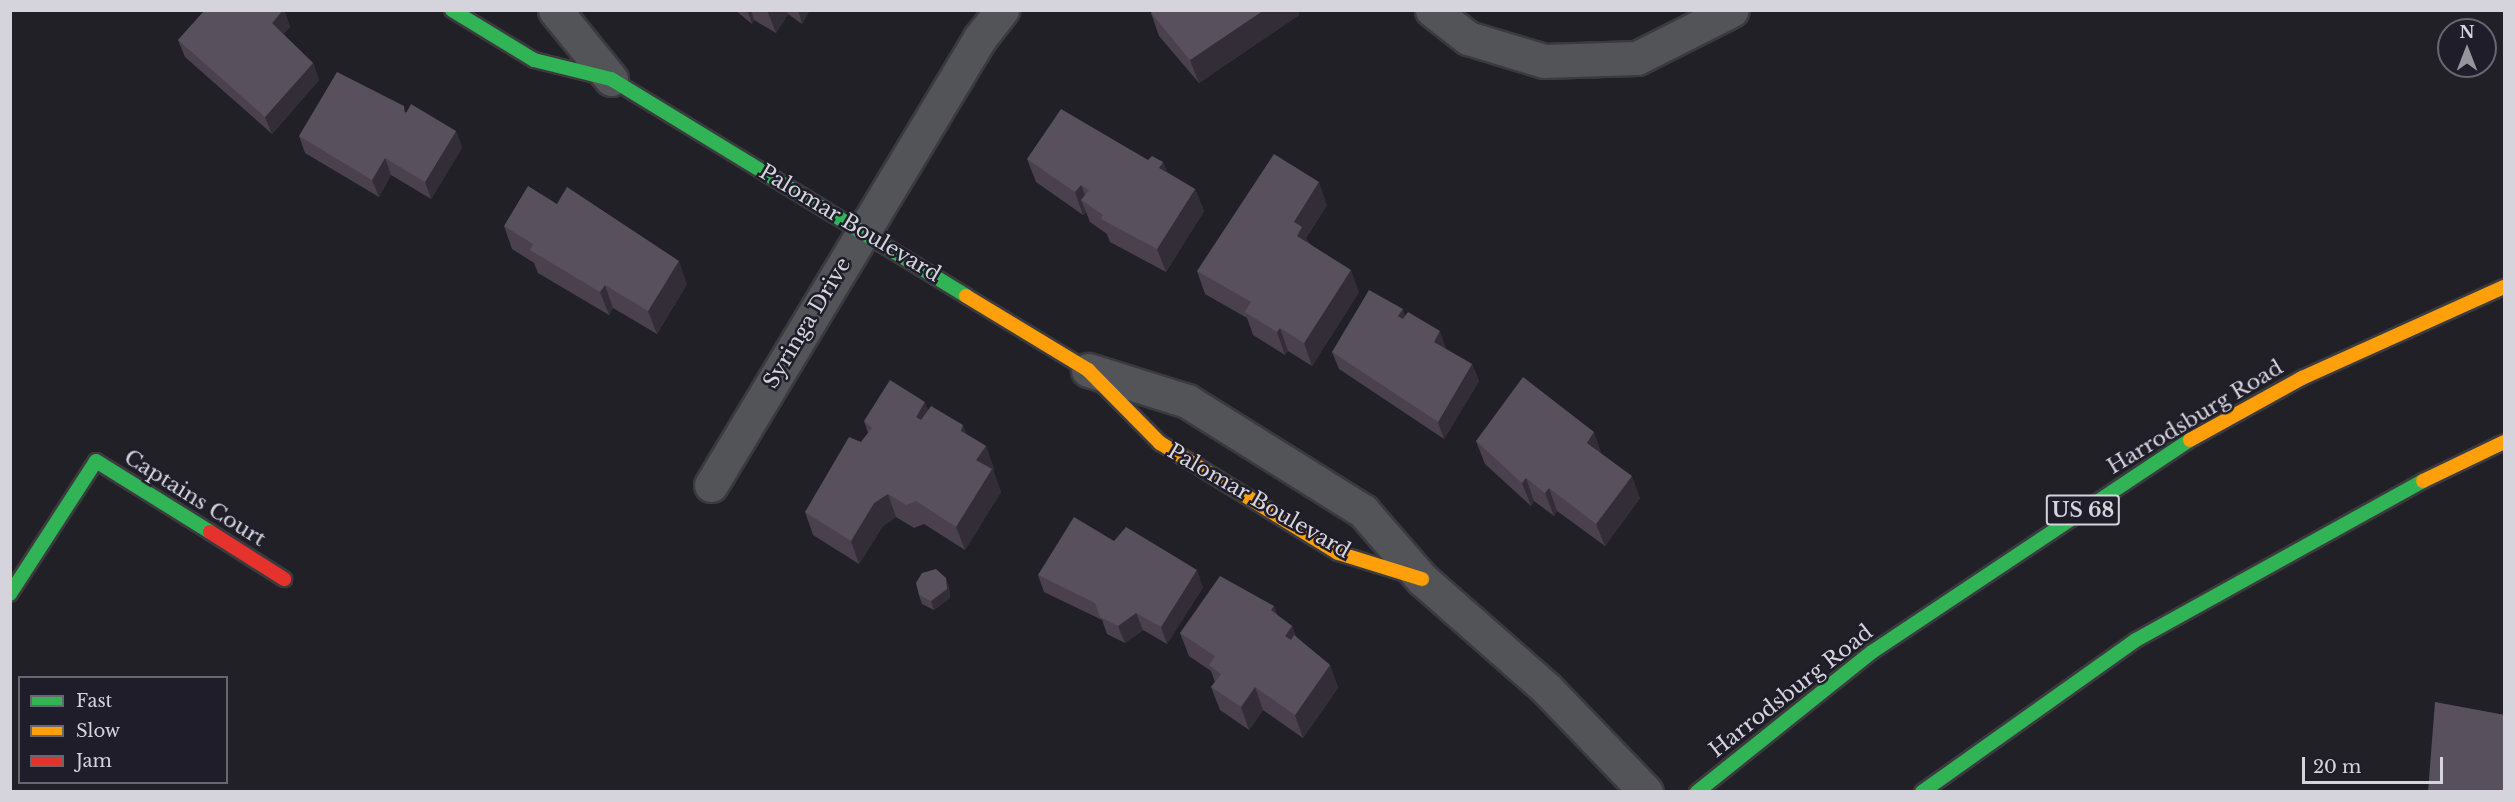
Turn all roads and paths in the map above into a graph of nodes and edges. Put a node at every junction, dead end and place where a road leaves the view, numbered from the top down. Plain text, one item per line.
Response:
1 (452, 10) edge
2 (555, 10) edge
3 (1002, 10) edge
4 (1432, 10) edge
5 (1732, 10) edge
6 (611, 79) junction
7 (863, 230) junction
8 (2505, 287) edge
9 (1088, 370) junction
10 (2505, 442) edge
11 (711, 485) dead end
12 (284, 579) dead end
13 (1422, 579) junction
14 (10, 594) edge
15 (1646, 792) edge
16 (1697, 792) edge
17 (1922, 792) edge

1 - 6 main road, Palomar Boulevard
2 - 6 street, Palomar Boulevard
3 - 7 street, Syringa Drive
4 - 5 street
6 - 7 main road, Palomar Boulevard
7 - 9 main road, Palomar Boulevard
7 - 11 street, Syringa Drive
8 - 16 main road, Harrodsburg Road / US 68
9 - 13 main road, Palomar Boulevard
9 - 13 street, Palomar Boulevard
10 - 17 main road
12 - 14 main road, Captains Court
13 - 15 street, Palomar Boulevard

